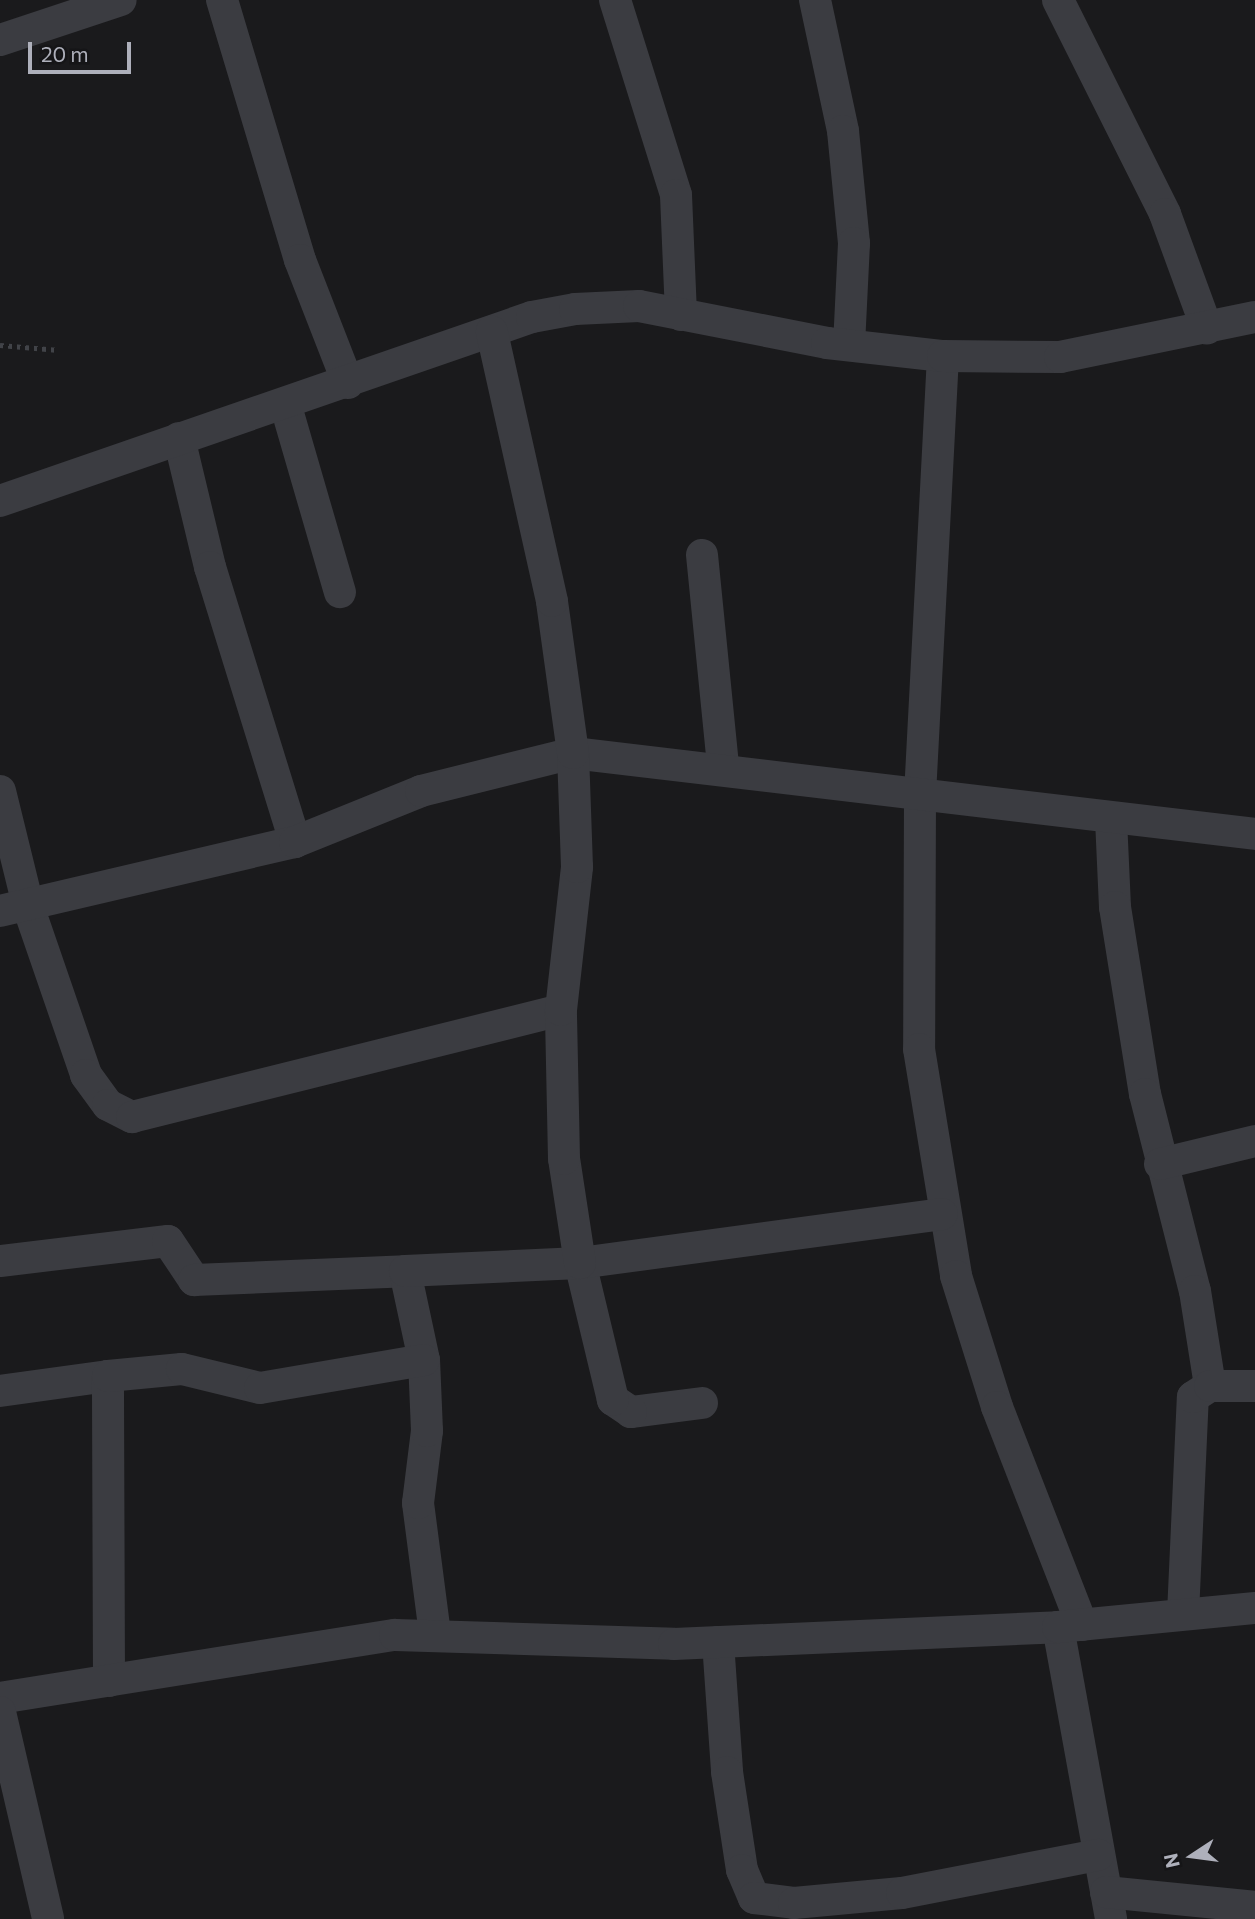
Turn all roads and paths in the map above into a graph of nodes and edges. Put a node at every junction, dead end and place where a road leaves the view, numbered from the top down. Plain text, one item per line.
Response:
1 (121, 0) edge
2 (222, 0) edge
3 (615, 0) edge
4 (815, 0) edge
5 (1058, 0) edge
6 (0, 40) edge
7 (681, 315) junction
8 (1255, 317) edge
9 (1207, 329) junction
10 (492, 332) junction
11 (0, 345) edge
12 (849, 345) junction
13 (59, 350) dead end
14 (943, 356) junction
15 (348, 383) junction
16 (285, 403) junction
17 (179, 438) junction
18 (0, 501) edge
19 (702, 555) dead end
20 (340, 592) dead end
21 (573, 754) junction
22 (723, 767) junction
23 (0, 791) edge
24 (920, 797) junction
25 (1111, 819) junction
26 (1255, 834) edge
27 (295, 842) junction
28 (14, 910) edge
29 (561, 1010) junction
30 (1255, 1141) edge
31 (1160, 1164) junction
32 (942, 1214) junction
33 (0, 1261) edge
34 (580, 1263) junction
35 (405, 1271) junction
36 (424, 1360) junction
37 (108, 1376) junction
38 (1210, 1386) junction
39 (1255, 1386) edge
40 (0, 1391) edge
41 (702, 1403) dead end
42 (1255, 1608) edge
43 (1183, 1614) junction
44 (1070, 1626) junction
45 (435, 1634) junction
46 (718, 1642) junction
47 (109, 1681) junction
48 (0, 1698) edge
49 (0, 1712) edge
50 (1098, 1855) junction
51 (1109, 1905) edge
52 (1255, 1907) edge
53 (48, 1919) edge

1 - 6 street
2 - 15 street
3 - 7 street
4 - 12 street
5 - 9 street
7 - 10 street
7 - 12 street
8 - 9 street
9 - 14 street
10 - 15 street
10 - 21 street
11 - 13 path
12 - 14 street
14 - 24 street
15 - 16 street
16 - 17 street
16 - 20 street
17 - 18 street
17 - 27 street
19 - 22 street
21 - 22 street
21 - 27 street
21 - 29 street
22 - 24 street
23 - 28 street
24 - 25 street
24 - 32 street
25 - 26 street
25 - 31 street
27 - 28 street
28 - 29 street
29 - 34 street
30 - 31 street
31 - 38 street
32 - 34 street
32 - 44 street
33 - 35 street
34 - 35 street
34 - 41 street
35 - 36 street
36 - 37 street
36 - 45 street
37 - 40 street
37 - 47 street
38 - 39 street
38 - 43 street
42 - 43 street
43 - 44 street
44 - 46 street
44 - 50 street
45 - 46 street
45 - 47 street
46 - 50 street
47 - 48 street
49 - 53 street
50 - 51 street
51 - 52 street

